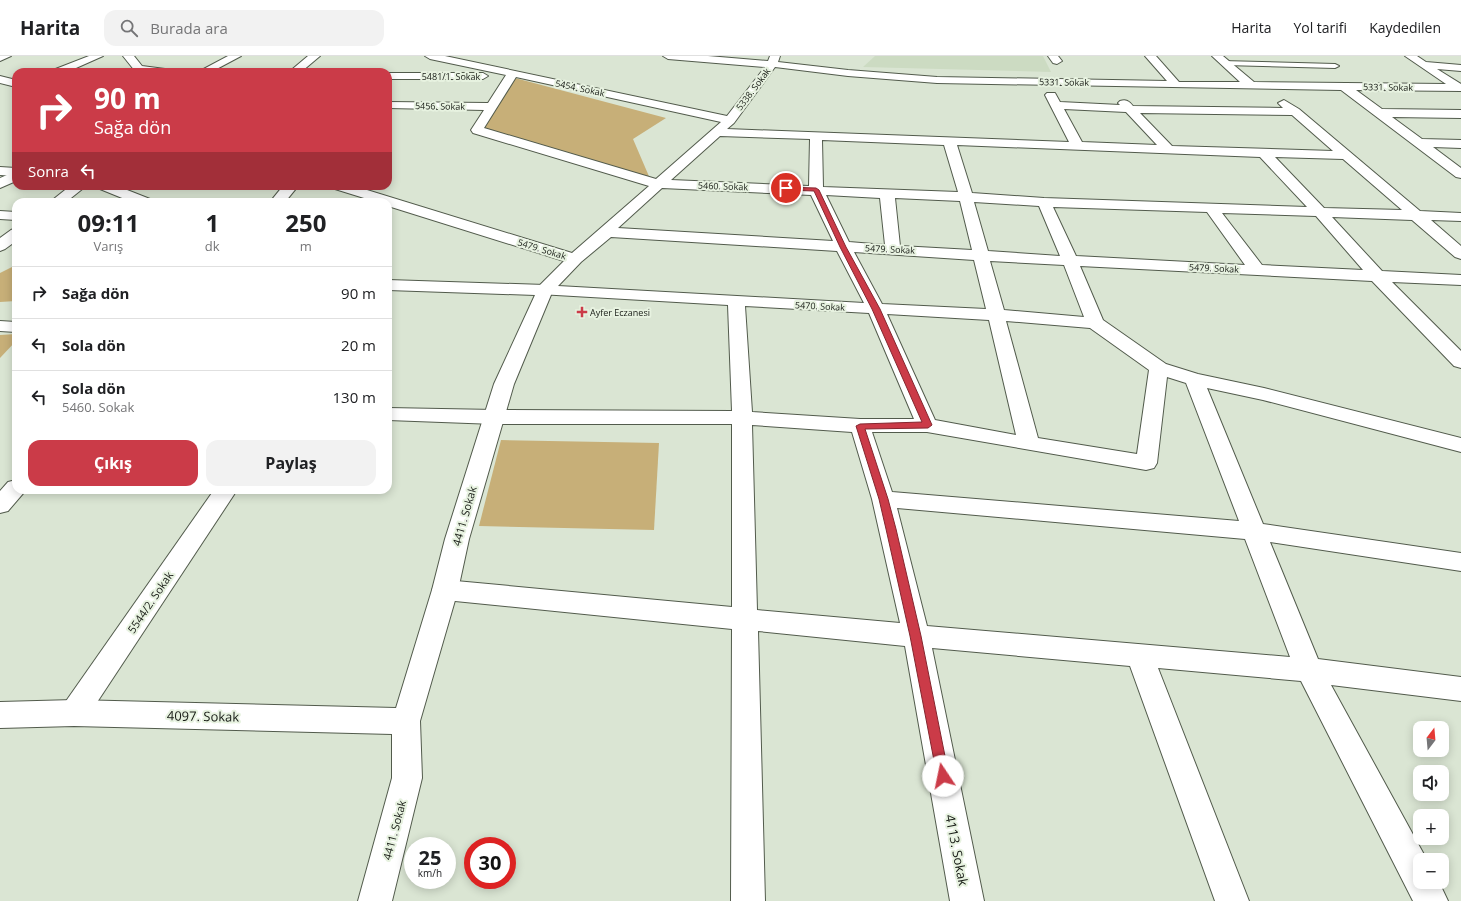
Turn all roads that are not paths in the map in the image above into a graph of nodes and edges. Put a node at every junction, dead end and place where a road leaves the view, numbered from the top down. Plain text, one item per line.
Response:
1 (6, 56) edge
2 (98, 56) edge
3 (128, 56) edge
4 (236, 56) edge
5 (315, 56) edge
6 (430, 56) edge
7 (668, 56) edge
8 (1150, 56) edge
9 (1410, 56) edge
10 (0, 58) edge
11 (774, 60) edge
12 (1221, 60) edge
13 (417, 61) edge
14 (857, 64) dead end
15 (1424, 65) junction
16 (1336, 66) dead end
17 (67, 68) edge
18 (139, 68) edge
19 (211, 68) edge
20 (299, 68) edge
21 (1461, 68) edge
22 (0, 70) edge
23 (12, 72) edge
24 (513, 73) junction
25 (848, 73) junction
26 (392, 76) edge
27 (404, 76) junction
28 (0, 79) edge
29 (1044, 81) junction
30 (12, 83) edge
31 (1105, 83) junction
32 (1176, 85) junction
33 (1250, 85) junction
34 (1264, 85) junction
35 (1343, 86) junction
36 (393, 87) dead end
37 (1427, 87) junction
38 (1460, 88) edge
39 (392, 105) edge
40 (1057, 105) junction
41 (491, 107) junction
42 (1129, 109) junction
43 (1461, 110) edge
44 (1295, 112) junction
45 (1380, 113) junction
46 (1461, 114) edge
47 (730, 120) junction
48 (716, 132) junction
49 (816, 136) junction
50 (949, 141) junction
51 (1420, 142) junction
52 (1461, 144) edge
53 (1078, 146) junction
54 (1168, 149) junction
55 (1264, 153) junction
56 (1346, 155) junction
57 (0, 172) edge
58 (12, 172) edge
59 (1461, 174) edge
60 (12, 177) edge
61 (0, 184) edge
62 (658, 184) junction
63 (73, 190) edge
64 (115, 190) edge
65 (288, 190) edge
66 (353, 190) edge
67 (816, 190) junction
68 (887, 193) junction
69 (966, 197) junction
70 (62, 198) edge
71 (135, 198) edge
72 (280, 198) edge
73 (379, 198) edge
74 (392, 202) edge
75 (1044, 202) junction
76 (1212, 209) junction
77 (1321, 213) junction
78 (0, 215) edge
79 (12, 216) edge
80 (1418, 216) junction
81 (1461, 217) edge
82 (12, 236) edge
83 (0, 246) edge
84 (843, 247) junction
85 (893, 249) junction
86 (980, 254) junction
87 (1461, 254) edge
88 (575, 259) junction
89 (1070, 261) junction
90 (1257, 270) junction
91 (1376, 276) junction
92 (1461, 280) edge
93 (392, 284) edge
94 (545, 290) junction
95 (736, 301) junction
96 (876, 309) junction
97 (995, 315) junction
98 (1095, 323) junction
99 (0, 326) edge
100 (12, 327) edge
101 (1453, 346) edge
102 (1461, 362) edge
103 (1159, 368) junction
104 (1194, 379) junction
105 (392, 414) edge
106 (494, 417) junction
107 (742, 418) junction
108 (928, 425) junction
109 (860, 426) junction
110 (1029, 444) junction
111 (1461, 446) edge
112 (12, 492) edge
113 (223, 494) edge
114 (884, 499) junction
115 (0, 505) edge
116 (1254, 531) junction
117 (1461, 562) edge
118 (445, 590) junction
119 (744, 618) junction
120 (916, 636) junction
121 (1140, 656) junction
122 (1309, 670) junction
123 (1461, 689) edge
124 (74, 713) junction
125 (0, 715) edge
126 (406, 721) junction
127 (1413, 866) edge
128 (1425, 889) edge
129 (375, 901) edge
130 (748, 901) edge
131 (967, 901) edge
132 (1232, 901) edge
133 (1431, 901) edge

1 - 10 street
2 - 17 street
3 - 18 street
4 - 19 street
5 - 20 street
6 - 24 street, 5454. Sokak
7 - 11 street, 5331. Sokak
8 - 32 street
9 - 15 street
11 - 25 street, 5331. Sokak
11 - 47 street, 5338. Sokak
12 - 16 lane
12 - 33 street
13 - 27 street
14 - 25 street
15 - 21 street
15 - 38 street
22 - 23 street
24 - 27 street, 5481/1. Sokak
24 - 41 street, 5460. Sokak
24 - 47 street, 5454. Sokak
25 - 29 street, 5331. Sokak
26 - 27 street, 5481/1. Sokak
27 - 36 street
28 - 30 street
29 - 31 street, 5331. Sokak
29 - 40 street
31 - 32 street, 5331. Sokak
31 - 42 street
32 - 33 street, 5331. Sokak
33 - 34 street, 5331. Sokak
34 - 35 street, 5331. Sokak
34 - 44 street
35 - 37 street, 5331. Sokak
35 - 45 street
37 - 38 street, 5331. Sokak
37 - 43 street
39 - 41 street, 5456. Sokak
40 - 42 street
40 - 53 street
41 - 62 street, 5460. Sokak
42 - 44 street
42 - 54 street
44 - 56 street
45 - 46 street
45 - 51 street
47 - 48 street, 5338. Sokak
48 - 49 street
48 - 62 street, 5338. Sokak
49 - 50 street
49 - 67 street
50 - 53 street
50 - 69 street
51 - 52 street
51 - 59 street
53 - 54 street
54 - 55 street
55 - 56 street
55 - 77 street
56 - 80 street
57 - 58 street
60 - 61 street
62 - 67 street, 5460. Sokak
62 - 88 street, 5338. Sokak
63 - 70 street
64 - 71 street
65 - 72 street
66 - 73 street, 5479. Sokak
67 - 68 street, 5460. Sokak
67 - 84 street
68 - 69 street, 5460. Sokak
68 - 85 street
69 - 75 street, 5460. Sokak
69 - 86 street
74 - 88 street, 5479. Sokak
75 - 76 street, 5460. Sokak
75 - 89 street
76 - 77 street, 5460. Sokak
76 - 90 street
77 - 80 street, 5460. Sokak
77 - 91 street
78 - 79 street
80 - 81 street, 5460. Sokak
80 - 87 street
82 - 83 street
84 - 85 street, 5479. Sokak
84 - 88 street, 5479. Sokak
84 - 96 street
85 - 86 street, 5479. Sokak
86 - 89 street, 5479. Sokak
86 - 97 street
88 - 94 street
89 - 90 street, 5479. Sokak
89 - 98 street
90 - 91 street, 5479. Sokak
91 - 92 street, 5479. Sokak
91 - 101 street
93 - 94 street
94 - 95 street, 5470. Sokak
94 - 106 street, 4411. Sokak
95 - 96 street, 5470. Sokak
95 - 107 street
96 - 97 street, 5470. Sokak
96 - 108 street
97 - 98 street, 5470. Sokak
97 - 110 street
98 - 103 street
99 - 100 street
101 - 102 street
103 - 104 street
103 - 110 street
104 - 111 street
104 - 116 street
105 - 106 street
106 - 107 street
106 - 118 street, 4411. Sokak
107 - 109 street
107 - 119 street
108 - 109 street
108 - 110 street
109 - 114 street, 4113. Sokak
112 - 115 street
113 - 124 street, 5544/2. Sokak
114 - 116 street
114 - 120 street, 4113. Sokak
116 - 117 street
116 - 122 street
118 - 119 street
118 - 126 street, 4411. Sokak
119 - 120 street
119 - 130 street
120 - 121 street
120 - 131 street, 4113. Sokak
121 - 122 street
121 - 132 street
122 - 123 street
122 - 127 street
124 - 125 street, 4097. Sokak
124 - 126 street, 4097. Sokak
126 - 129 street, 4411. Sokak
128 - 133 street

